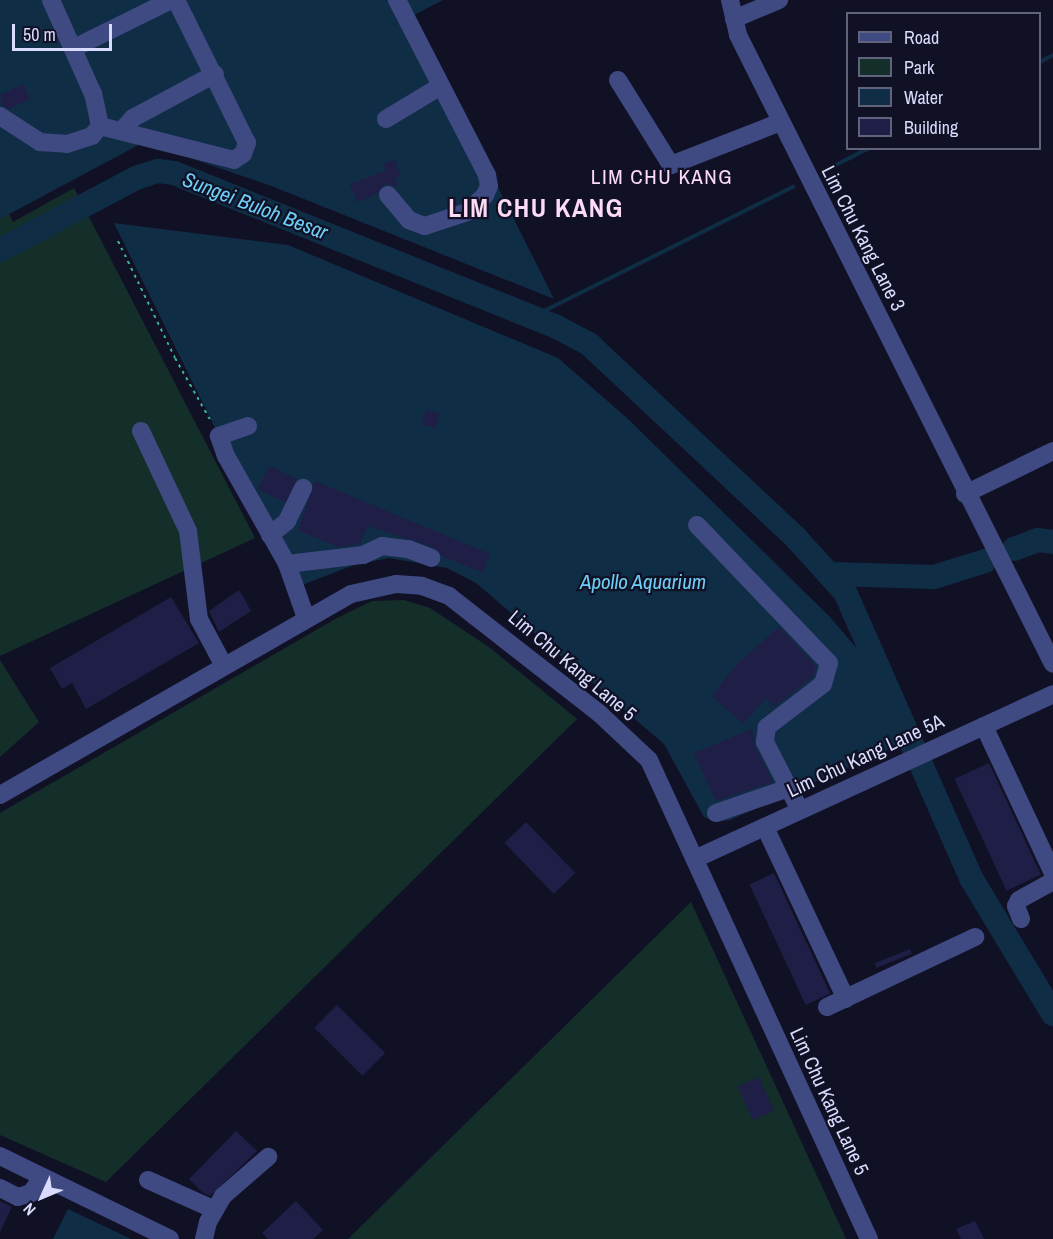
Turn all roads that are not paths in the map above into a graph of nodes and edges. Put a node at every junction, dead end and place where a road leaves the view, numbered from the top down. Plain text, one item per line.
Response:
1 (51, 0) edge
2 (174, 0) edge
3 (397, 0) edge
4 (730, 0) edge
5 (779, 0) edge
6 (759, 4) edge
7 (734, 19) junction
8 (74, 48) junction
9 (215, 74) junction
10 (618, 80) dead end
11 (441, 86) junction
12 (0, 116) edge
13 (386, 119) dead end
14 (781, 122) junction
15 (100, 126) junction
16 (123, 129) junction
17 (388, 195) dead end
18 (248, 426) dead end
19 (141, 431) dead end
20 (1053, 451) edge
21 (303, 488) dead end
22 (965, 494) junction
23 (697, 525) dead end
24 (270, 535) junction
25 (431, 558) dead end
26 (286, 564) junction
27 (306, 618) junction
28 (1053, 664) edge
29 (224, 666) junction
30 (1053, 694) edge
31 (984, 726) junction
32 (789, 788) junction
33 (0, 795) edge
34 (800, 810) junction
35 (716, 813) dead end
36 (765, 827) junction
37 (697, 858) junction
38 (1053, 873) edge
39 (1053, 881) edge
40 (1021, 919) dead end
41 (975, 937) dead end
42 (846, 999) junction
43 (827, 1007) dead end
44 (0, 1156) edge
45 (268, 1157) dead end
46 (42, 1177) junction
47 (148, 1180) dead end
48 (0, 1188) edge
49 (215, 1210) junction
50 (164, 1238) edge
51 (204, 1239) edge
52 (869, 1239) edge

1 - 8 street
2 - 8 street
2 - 9 street
3 - 11 street
4 - 7 street, Lim Chu Kang Lane 3
5 - 6 street
6 - 7 street
7 - 14 street, Lim Chu Kang Lane 3
8 - 15 street
9 - 16 street
9 - 16 street
10 - 14 street
11 - 13 street
11 - 17 street
12 - 15 street
14 - 22 street, Lim Chu Kang Lane 3
15 - 16 street
18 - 24 street
19 - 29 street
20 - 22 street
21 - 24 street
22 - 28 street, Lim Chu Kang Lane 3
23 - 32 street
24 - 26 street
25 - 26 street
26 - 27 street
27 - 29 street, Lim Chu Kang Lane 5
27 - 37 street, Lim Chu Kang Lane 5
29 - 33 street, Lim Chu Kang Lane 5
30 - 31 street, Lim Chu Kang Lane 5A
31 - 34 street, Lim Chu Kang Lane 5A
31 - 38 street
32 - 34 street
32 - 35 street
34 - 36 street, Lim Chu Kang Lane 5A
36 - 37 street, Lim Chu Kang Lane 5A
36 - 42 street
37 - 52 street, Lim Chu Kang Lane 5
39 - 40 street
41 - 42 street
42 - 43 street
44 - 46 street
45 - 49 street
46 - 48 street
46 - 50 street
47 - 49 street
49 - 51 street

